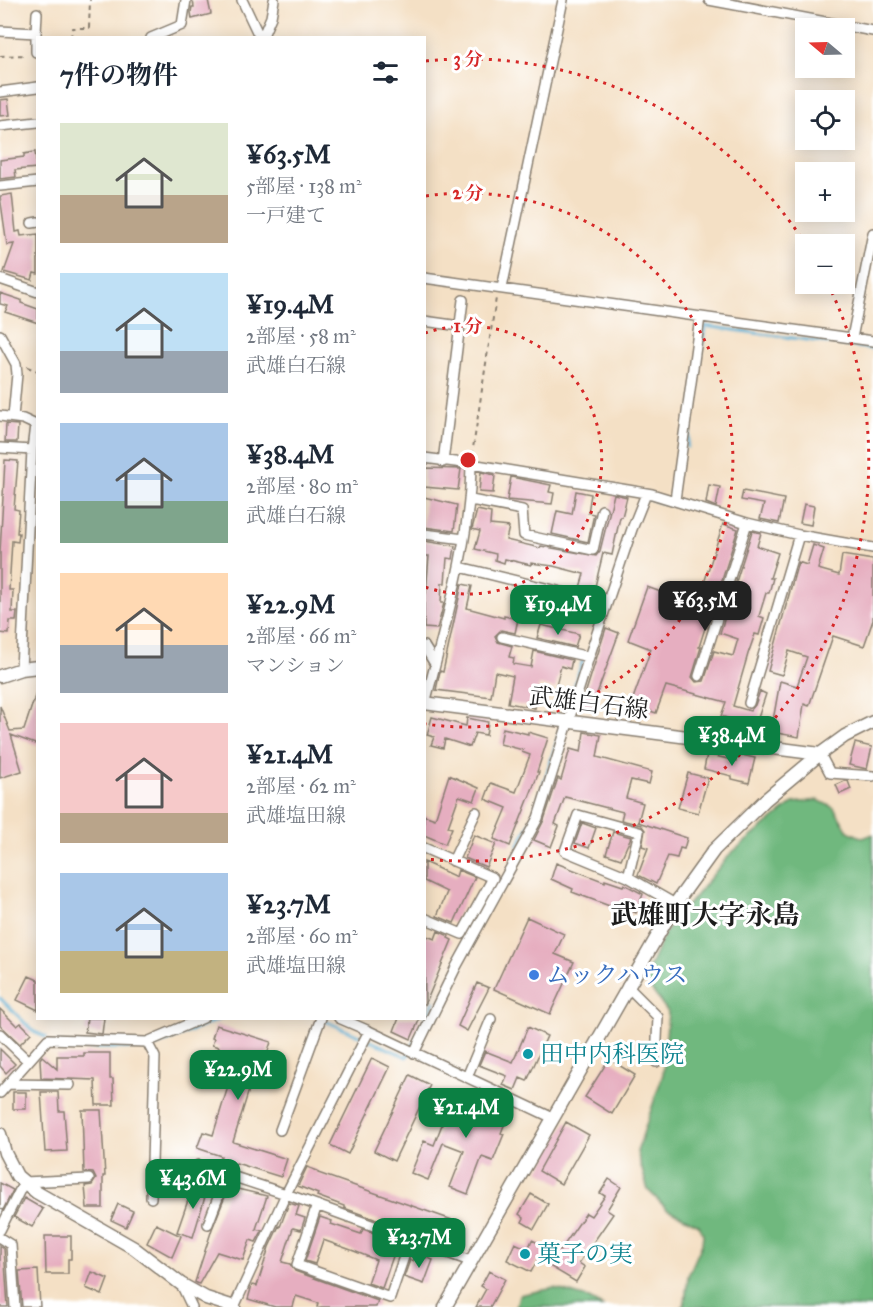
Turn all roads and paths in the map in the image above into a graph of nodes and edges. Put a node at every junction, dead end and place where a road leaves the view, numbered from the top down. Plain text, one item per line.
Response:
1 (90, 0) edge
2 (186, 0) edge
3 (242, 0) edge
4 (274, 0) edge
5 (563, 0) edge
6 (709, 0) edge
7 (37, 12) dead end
8 (0, 31) edge
9 (873, 32) edge
10 (36, 33) junction
11 (71, 36) edge
12 (157, 36) edge
13 (260, 36) edge
14 (262, 36) edge
15 (32, 53) joint
16 (0, 56) edge
17 (36, 87) edge
18 (0, 92) edge
19 (36, 122) edge
20 (0, 126) edge
21 (36, 182) edge
22 (0, 186) edge
23 (873, 233) edge
24 (426, 278) edge
25 (0, 279) edge
26 (502, 288) junction
27 (36, 291) edge
28 (463, 300) dead end
29 (700, 317) junction
30 (426, 321) edge
31 (460, 326) junction
32 (0, 335) edge
33 (852, 338) junction
34 (873, 341) edge
35 (0, 416) edge
36 (13, 417) junction
37 (36, 426) edge
38 (0, 448) edge
39 (32, 450) junction
40 (426, 458) edge
41 (443, 462) junction
42 (471, 464) junction
43 (646, 494) junction
44 (471, 500) junction
45 (675, 500) junction
46 (602, 510) dead end
47 (747, 524) junction
48 (426, 534) edge
49 (799, 535) junction
50 (465, 539) junction
51 (873, 549) edge
52 (26, 565) junction
53 (36, 566) edge
54 (460, 567) junction
55 (574, 595) dead end
56 (502, 637) dead end
57 (426, 649) edge
58 (589, 657) junction
59 (435, 664) junction
60 (36, 667) edge
61 (21, 669) junction
62 (0, 676) edge
63 (699, 676) dead end
64 (426, 700) edge
65 (749, 703) dead end
66 (426, 704) edge
67 (567, 722) junction
68 (873, 722) edge
69 (820, 754) junction
70 (873, 776) edge
71 (476, 812) dead end
72 (426, 849) edge
73 (453, 861) junction
74 (628, 877) junction
75 (675, 904) junction
76 (426, 919) edge
77 (627, 986) junction
78 (491, 1019) dead end
79 (343, 1020) edge
80 (366, 1020) edge
81 (179, 1023) edge
82 (319, 1023) edge
83 (365, 1030) junction
84 (0, 1034) edge
85 (147, 1042) junction
86 (414, 1053) junction
87 (28, 1061) junction
88 (656, 1062) dead end
89 (467, 1077) junction
90 (8, 1084) junction
91 (70, 1085) dead end
92 (0, 1093) edge
93 (553, 1118) junction
94 (280, 1130) dead end
95 (0, 1134) edge
96 (3, 1154) edge
97 (198, 1165) dead end
98 (226, 1174) junction
99 (89, 1179) dead end
100 (24, 1182) junction
101 (286, 1194) junction
102 (151, 1198) dead end
103 (316, 1205) junction
104 (208, 1224) dead end
105 (0, 1230) edge
106 (0, 1238) edge
107 (410, 1239) junction
108 (470, 1261) junction
109 (181, 1284) junction
110 (15, 1307) edge
111 (192, 1307) edge
112 (234, 1307) edge
113 (445, 1307) edge

1 - 11 path
2 - 12 street
3 - 13 street
4 - 14 street
5 - 26 street
6 - 9 street
7 - 10 street
8 - 10 street
10 - 15 street
15 - 16 path
17 - 18 street
19 - 20 street
21 - 22 street
23 - 33 street
24 - 26 street
25 - 27 street
26 - 29 street
26 - 42 path
28 - 31 street
29 - 33 street
29 - 45 street
30 - 31 street
31 - 41 street
32 - 36 street
33 - 34 street
35 - 36 street
36 - 37 street
37 - 39 street
38 - 39 street
39 - 52 street
40 - 41 street
41 - 42 street
42 - 43 street
42 - 44 street
43 - 45 street
43 - 58 street
44 - 46 street
44 - 50 street
45 - 47 street
47 - 49 street
47 - 63 street
48 - 50 street
49 - 51 street
49 - 65 street
50 - 54 street
52 - 53 street
52 - 61 street
54 - 55 street
54 - 59 street
56 - 58 street
57 - 59 street
58 - 67 street
59 - 64 street
60 - 61 main road
61 - 62 main road
66 - 67 main road, 武雄白石線
67 - 69 main road, 武雄白石線
67 - 86 street
68 - 69 main road
69 - 70 street
69 - 75 main road
71 - 73 street
72 - 73 street
73 - 76 street
74 - 74 street
74 - 75 street
75 - 77 main road
77 - 88 street
77 - 93 main road
78 - 89 street
79 - 83 street
80 - 83 street
81 - 85 street
82 - 94 street
83 - 86 street
83 - 101 street
84 - 87 street
85 - 87 street
85 - 102 street
86 - 89 street
87 - 90 street
89 - 93 street
90 - 91 street
90 - 92 street
93 - 108 main road
95 - 96 main road
96 - 100 main road
97 - 98 street
98 - 101 street
98 - 104 street
99 - 100 street
100 - 105 street
100 - 109 main road
101 - 103 street
101 - 112 street
103 - 107 street
103 - 107 street
106 - 110 street
107 - 108 street
108 - 113 main road
109 - 111 street
109 - 112 main road

